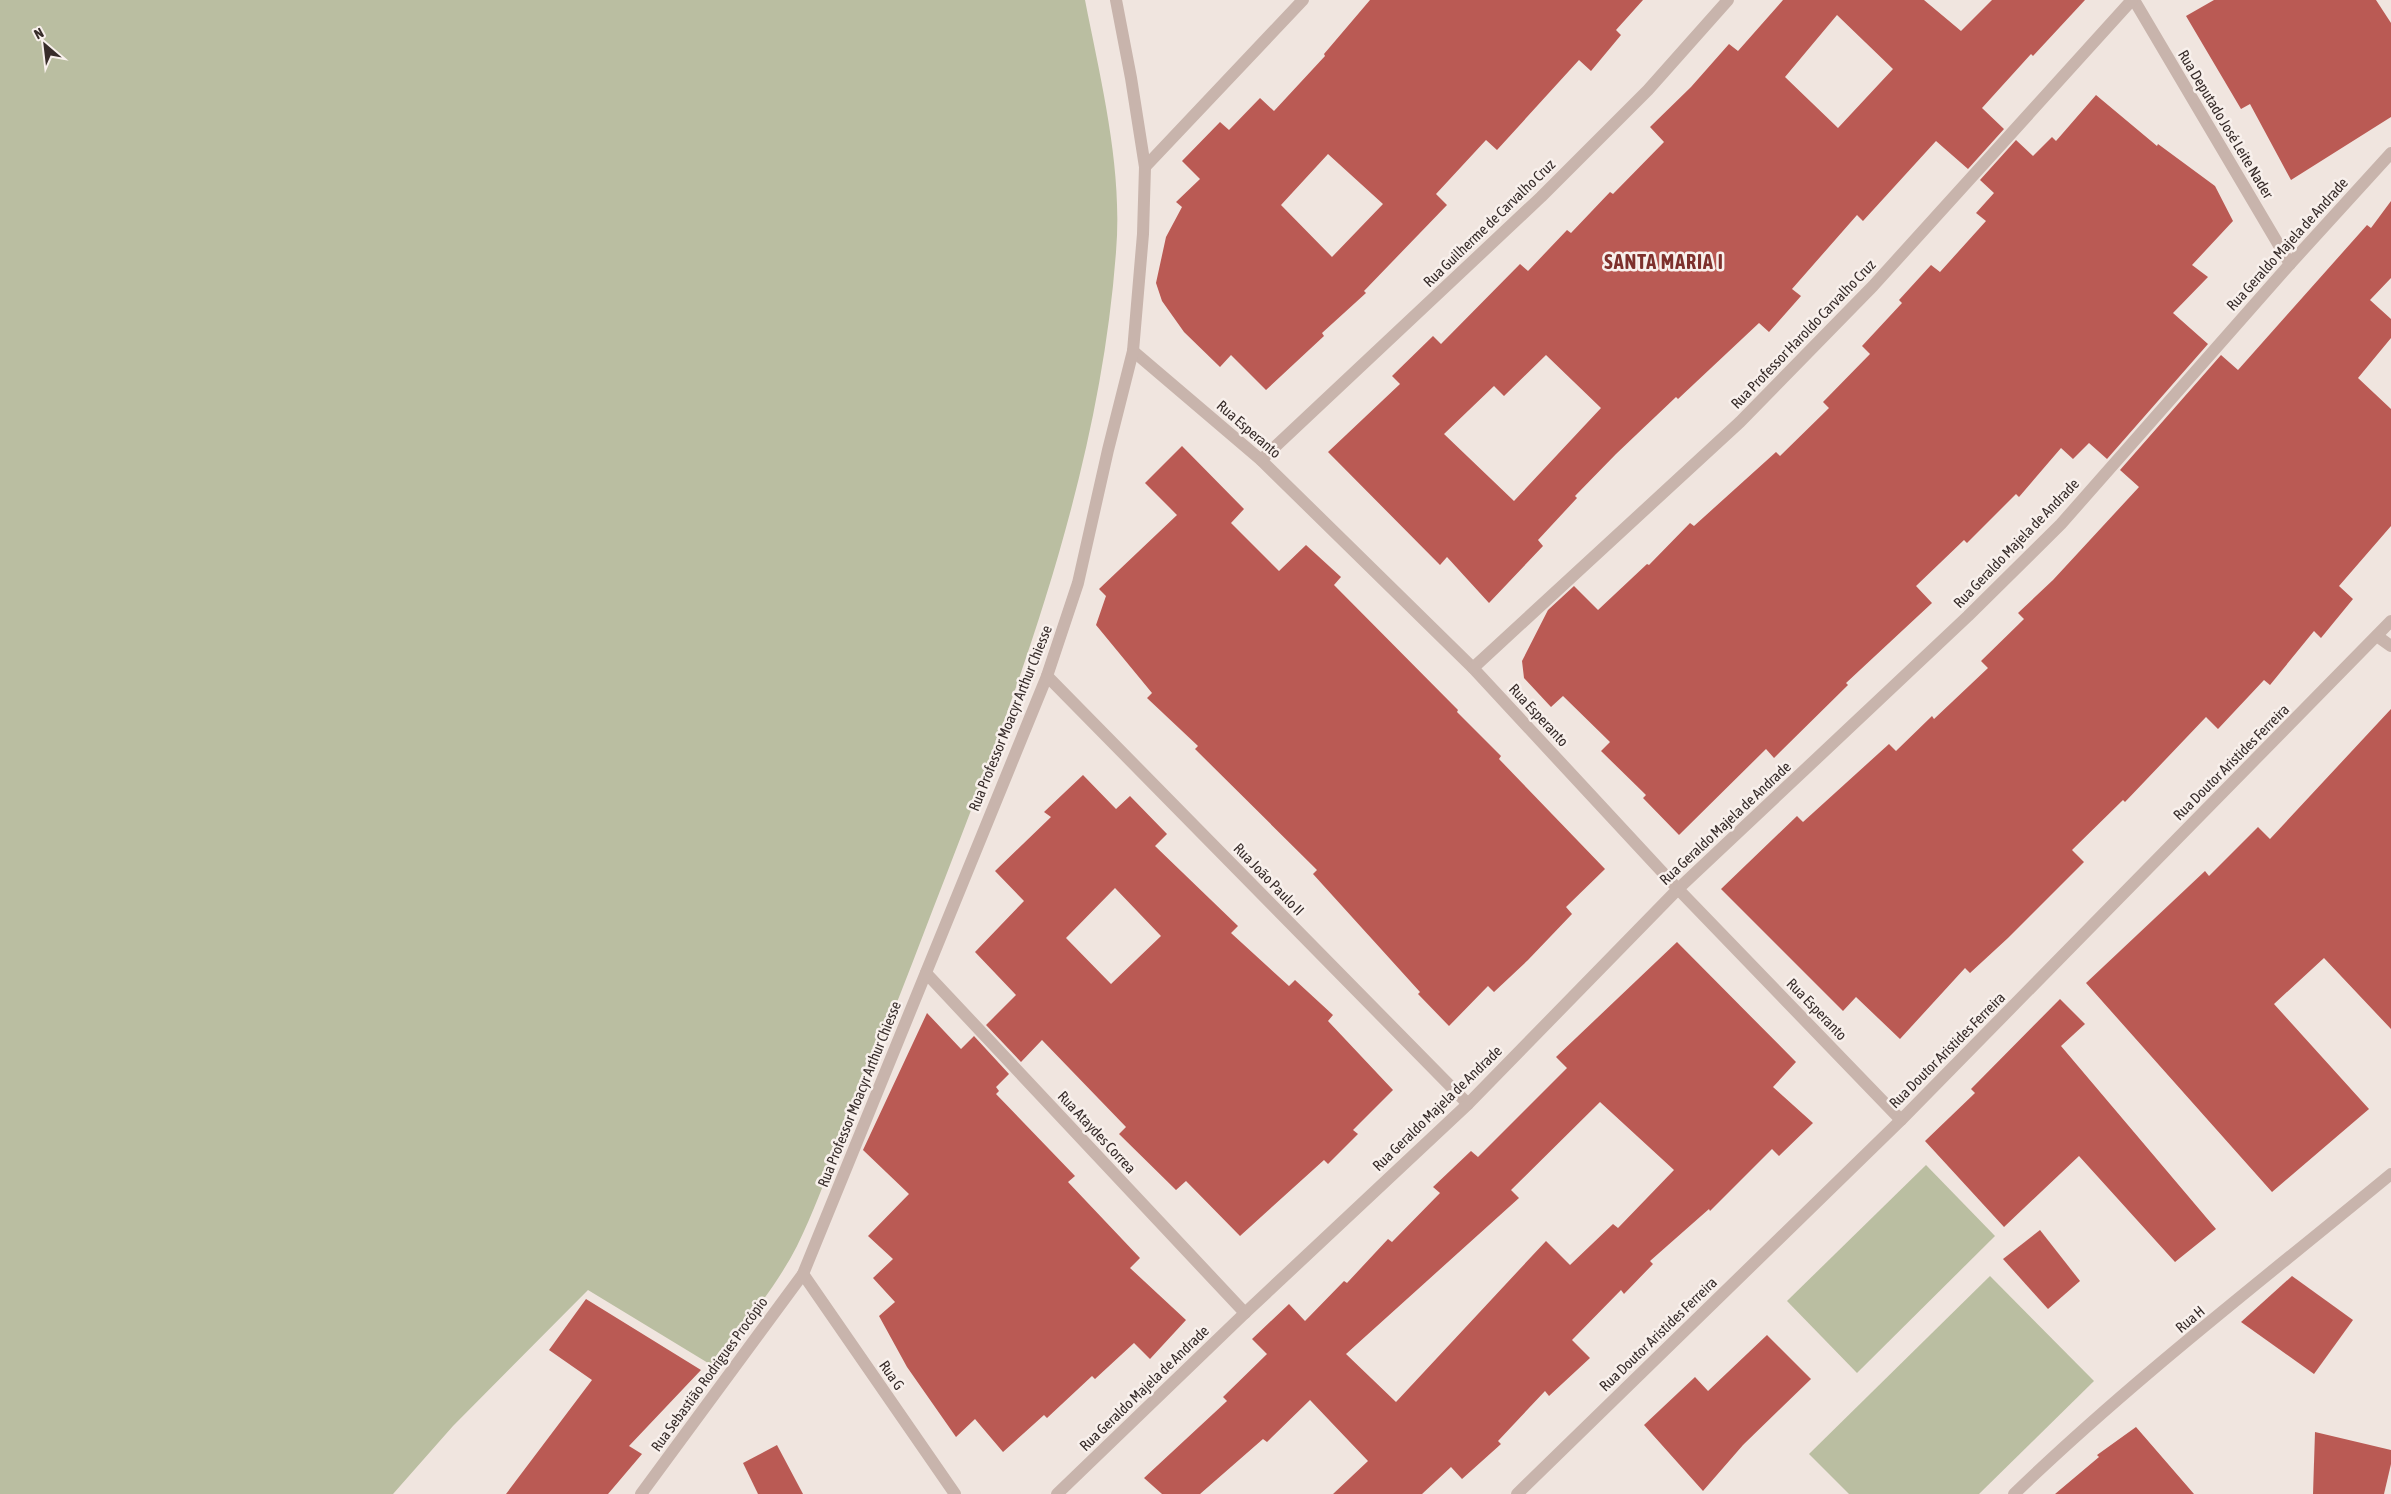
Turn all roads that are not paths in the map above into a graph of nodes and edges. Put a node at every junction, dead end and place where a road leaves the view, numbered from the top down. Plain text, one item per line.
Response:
1 (1116, 0) edge
2 (1303, 0) edge
3 (1728, 0) edge
4 (2133, 0) edge
5 (2391, 153) edge
6 (1144, 167) junction
7 (2290, 264) junction
8 (1133, 351) junction
9 (1261, 460) junction
10 (2391, 621) edge
11 (2377, 636) junction
12 (2391, 646) edge
13 (1473, 668) junction
14 (1048, 676) junction
15 (1678, 889) junction
16 (926, 973) junction
17 (1468, 1104) junction
18 (1901, 1120) junction
19 (2391, 1174) edge
20 (803, 1274) junction
21 (1244, 1313) junction
22 (641, 1494) edge
23 (955, 1494) edge
24 (1057, 1494) edge
25 (1517, 1494) edge
26 (2014, 1494) edge

1 - 6 street, Rua Professor Moacyr Arthur Chiesse
2 - 6 street
3 - 9 street, Rua Guilherme de Carvalho Cruz
4 - 7 street, Rua Deputado José Leite Nader
4 - 13 street, Rua Professor Haroldo Carvalho Cruz
5 - 7 street, Rua Geraldo Majela de Andrade
6 - 8 street, Rua Professor Moacyr Arthur Chiesse
7 - 15 street, Rua Geraldo Majela de Andrade
8 - 9 street, Rua Esperanto
8 - 14 street, Rua Professor Moacyr Arthur Chiesse
9 - 13 street, Rua Esperanto
10 - 11 street, Rua Doutor Aristides Ferreira
11 - 12 street
11 - 18 street, Rua Doutor Aristides Ferreira
13 - 15 street, Rua Esperanto
14 - 16 street, Rua Professor Moacyr Arthur Chiesse
14 - 17 street, Rua João Paulo II
15 - 17 street, Rua Geraldo Majela de Andrade
15 - 18 street, Rua Esperanto
16 - 20 street, Rua Professor Moacyr Arthur Chiesse
16 - 21 street, Rua Ataydes Correa
17 - 21 street, Rua Geraldo Majela de Andrade
18 - 25 street, Rua Doutor Aristides Ferreira
19 - 26 street, Rua H
20 - 22 street, Rua Sebastião Rodrigues Procópio
20 - 23 street, Rua G
21 - 24 street, Rua Geraldo Majela de Andrade

